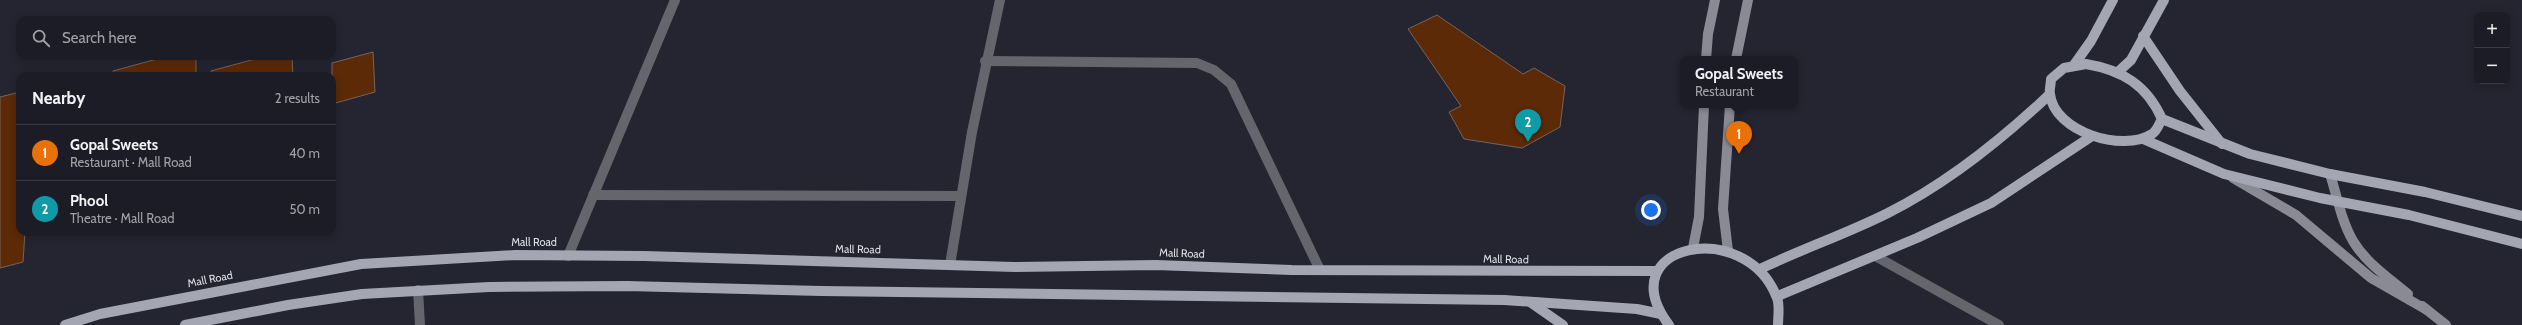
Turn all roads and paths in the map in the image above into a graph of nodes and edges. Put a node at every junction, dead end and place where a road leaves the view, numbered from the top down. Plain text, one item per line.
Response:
1 (675, 0) edge
2 (1000, 0) edge
3 (1715, 0) edge
4 (1748, 0) edge
5 (2113, 0) edge
6 (2164, 0) edge
7 (2143, 36) junction
8 (1706, 56) edge
9 (1737, 56) edge
10 (985, 61) junction
11 (2074, 65) junction
12 (2118, 72) junction
13 (2048, 95) junction
14 (1704, 108) edge
15 (1730, 108) edge
16 (2162, 119) junction
17 (2092, 136) junction
18 (2143, 139) junction
19 (2222, 144) junction
20 (2224, 174) junction
21 (2330, 174) junction
22 (593, 195) junction
23 (959, 196) junction
24 (2339, 200) junction
25 (2522, 216) edge
26 (2522, 244) edge
27 (1693, 248) junction
28 (1728, 251) junction
29 (568, 256) junction
30 (1875, 256) junction
31 (950, 265) junction
32 (1760, 269) junction
33 (1320, 270) junction
34 (1657, 271) junction
35 (418, 290) junction
36 (1778, 296) junction
37 (1530, 301) junction
38 (2427, 310) junction
39 (1661, 314) junction
40 (65, 325) edge
41 (185, 325) edge
42 (420, 325) edge
43 (1563, 325) edge
44 (1670, 325) edge
45 (1778, 325) edge
46 (1999, 325) edge
47 (2446, 325) edge

1 - 22 street
2 - 10 street
3 - 8 main road
4 - 9 main road
5 - 11 main road
6 - 7 main road
7 - 12 main road
7 - 19 main road
10 - 23 street
10 - 33 street
11 - 12 main road
11 - 13 main road
12 - 16 main road
13 - 17 main road
13 - 32 main road
14 - 27 main road
15 - 28 main road
16 - 18 main road
16 - 19 main road
17 - 18 main road
17 - 30 main road
18 - 20 main road
19 - 21 main road
20 - 24 main road
20 - 38 main road
21 - 24 main road
21 - 25 main road
22 - 23 street
22 - 29 street
23 - 31 street
24 - 26 main road
24 - 38 main road
27 - 28 main road
27 - 34 main road
28 - 32 main road
29 - 31 main road, Mall Road
29 - 40 main road, Mall Road
30 - 36 main road
30 - 46 street
31 - 33 main road, Mall Road
32 - 36 main road
33 - 34 main road, Mall Road
34 - 39 main road
35 - 37 main road
35 - 41 main road
35 - 42 street
36 - 45 main road
37 - 39 main road
37 - 43 main road
38 - 47 main road
39 - 44 main road

